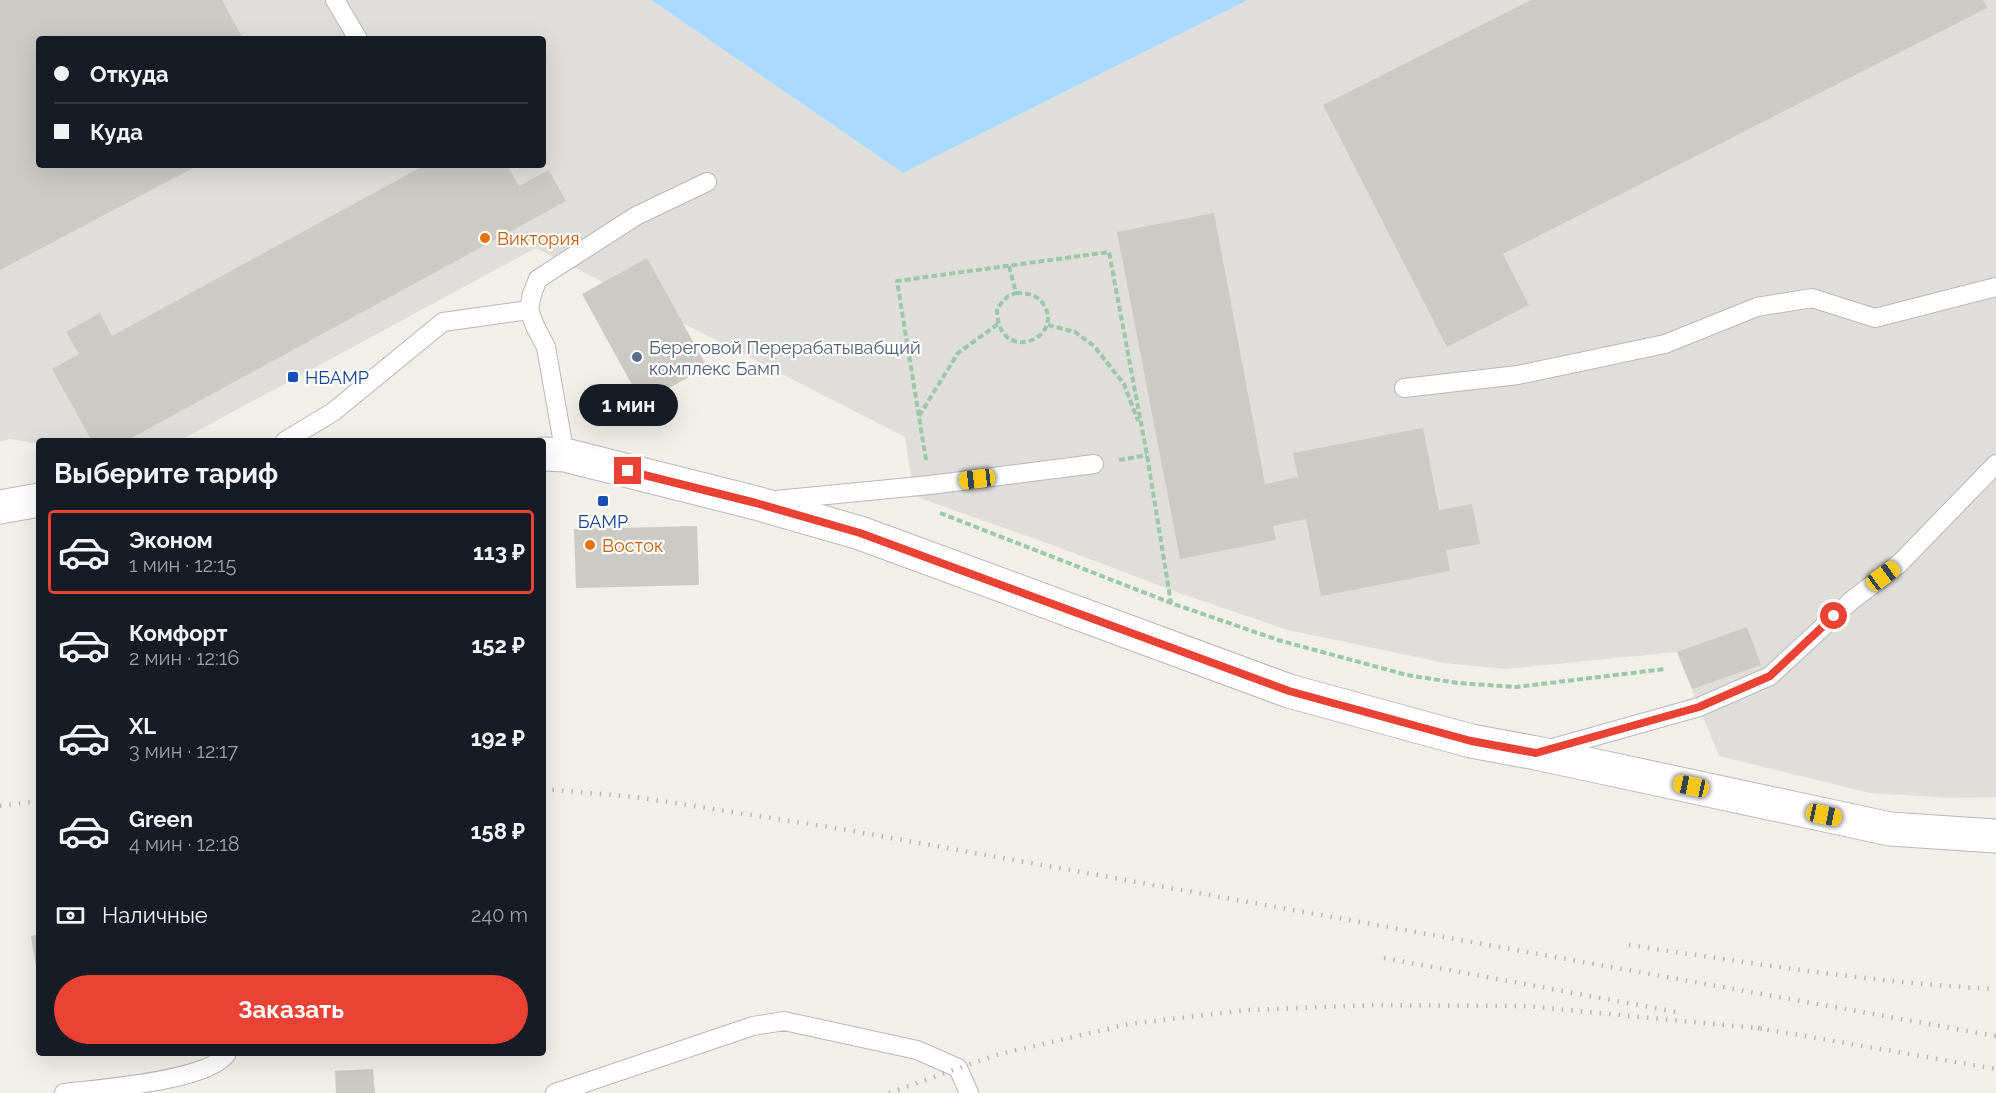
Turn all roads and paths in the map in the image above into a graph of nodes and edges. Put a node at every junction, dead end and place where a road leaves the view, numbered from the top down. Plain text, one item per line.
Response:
1 (335, 0) edge
2 (356, 36) edge
3 (707, 182) dead end
4 (1009, 266) junction
5 (1996, 287) edge
6 (1016, 293) junction
7 (529, 310) junction
8 (999, 324) junction
9 (1048, 324) junction
10 (1404, 388) dead end
11 (919, 416) junction
12 (1142, 431) junction
13 (290, 438) edge
14 (554, 454) edge
15 (1094, 464) dead end
16 (1996, 464) edge
17 (930, 485) junction
18 (36, 501) edge
19 (756, 503) junction
20 (0, 507) edge
21 (1171, 603) junction
22 (1665, 669) dead end
23 (1536, 753) junction
24 (1996, 836) edge
25 (226, 1056) edge
26 (64, 1093) edge
27 (555, 1093) edge
28 (969, 1093) edge

1 - 2 lane
3 - 7 lane
4 - 6 path
4 - 11 path
4 - 12 path
5 - 10 lane
6 - 8 path
6 - 9 path
7 - 13 lane
7 - 14 lane
8 - 9 path
8 - 11 path
9 - 12 path
11 - 17 path
12 - 21 path
14 - 19 street
15 - 17 lane
16 - 23 lane
17 - 19 lane
17 - 21 path
18 - 20 street
19 - 23 street
21 - 22 path
23 - 24 street
25 - 26 lane
27 - 28 lane

